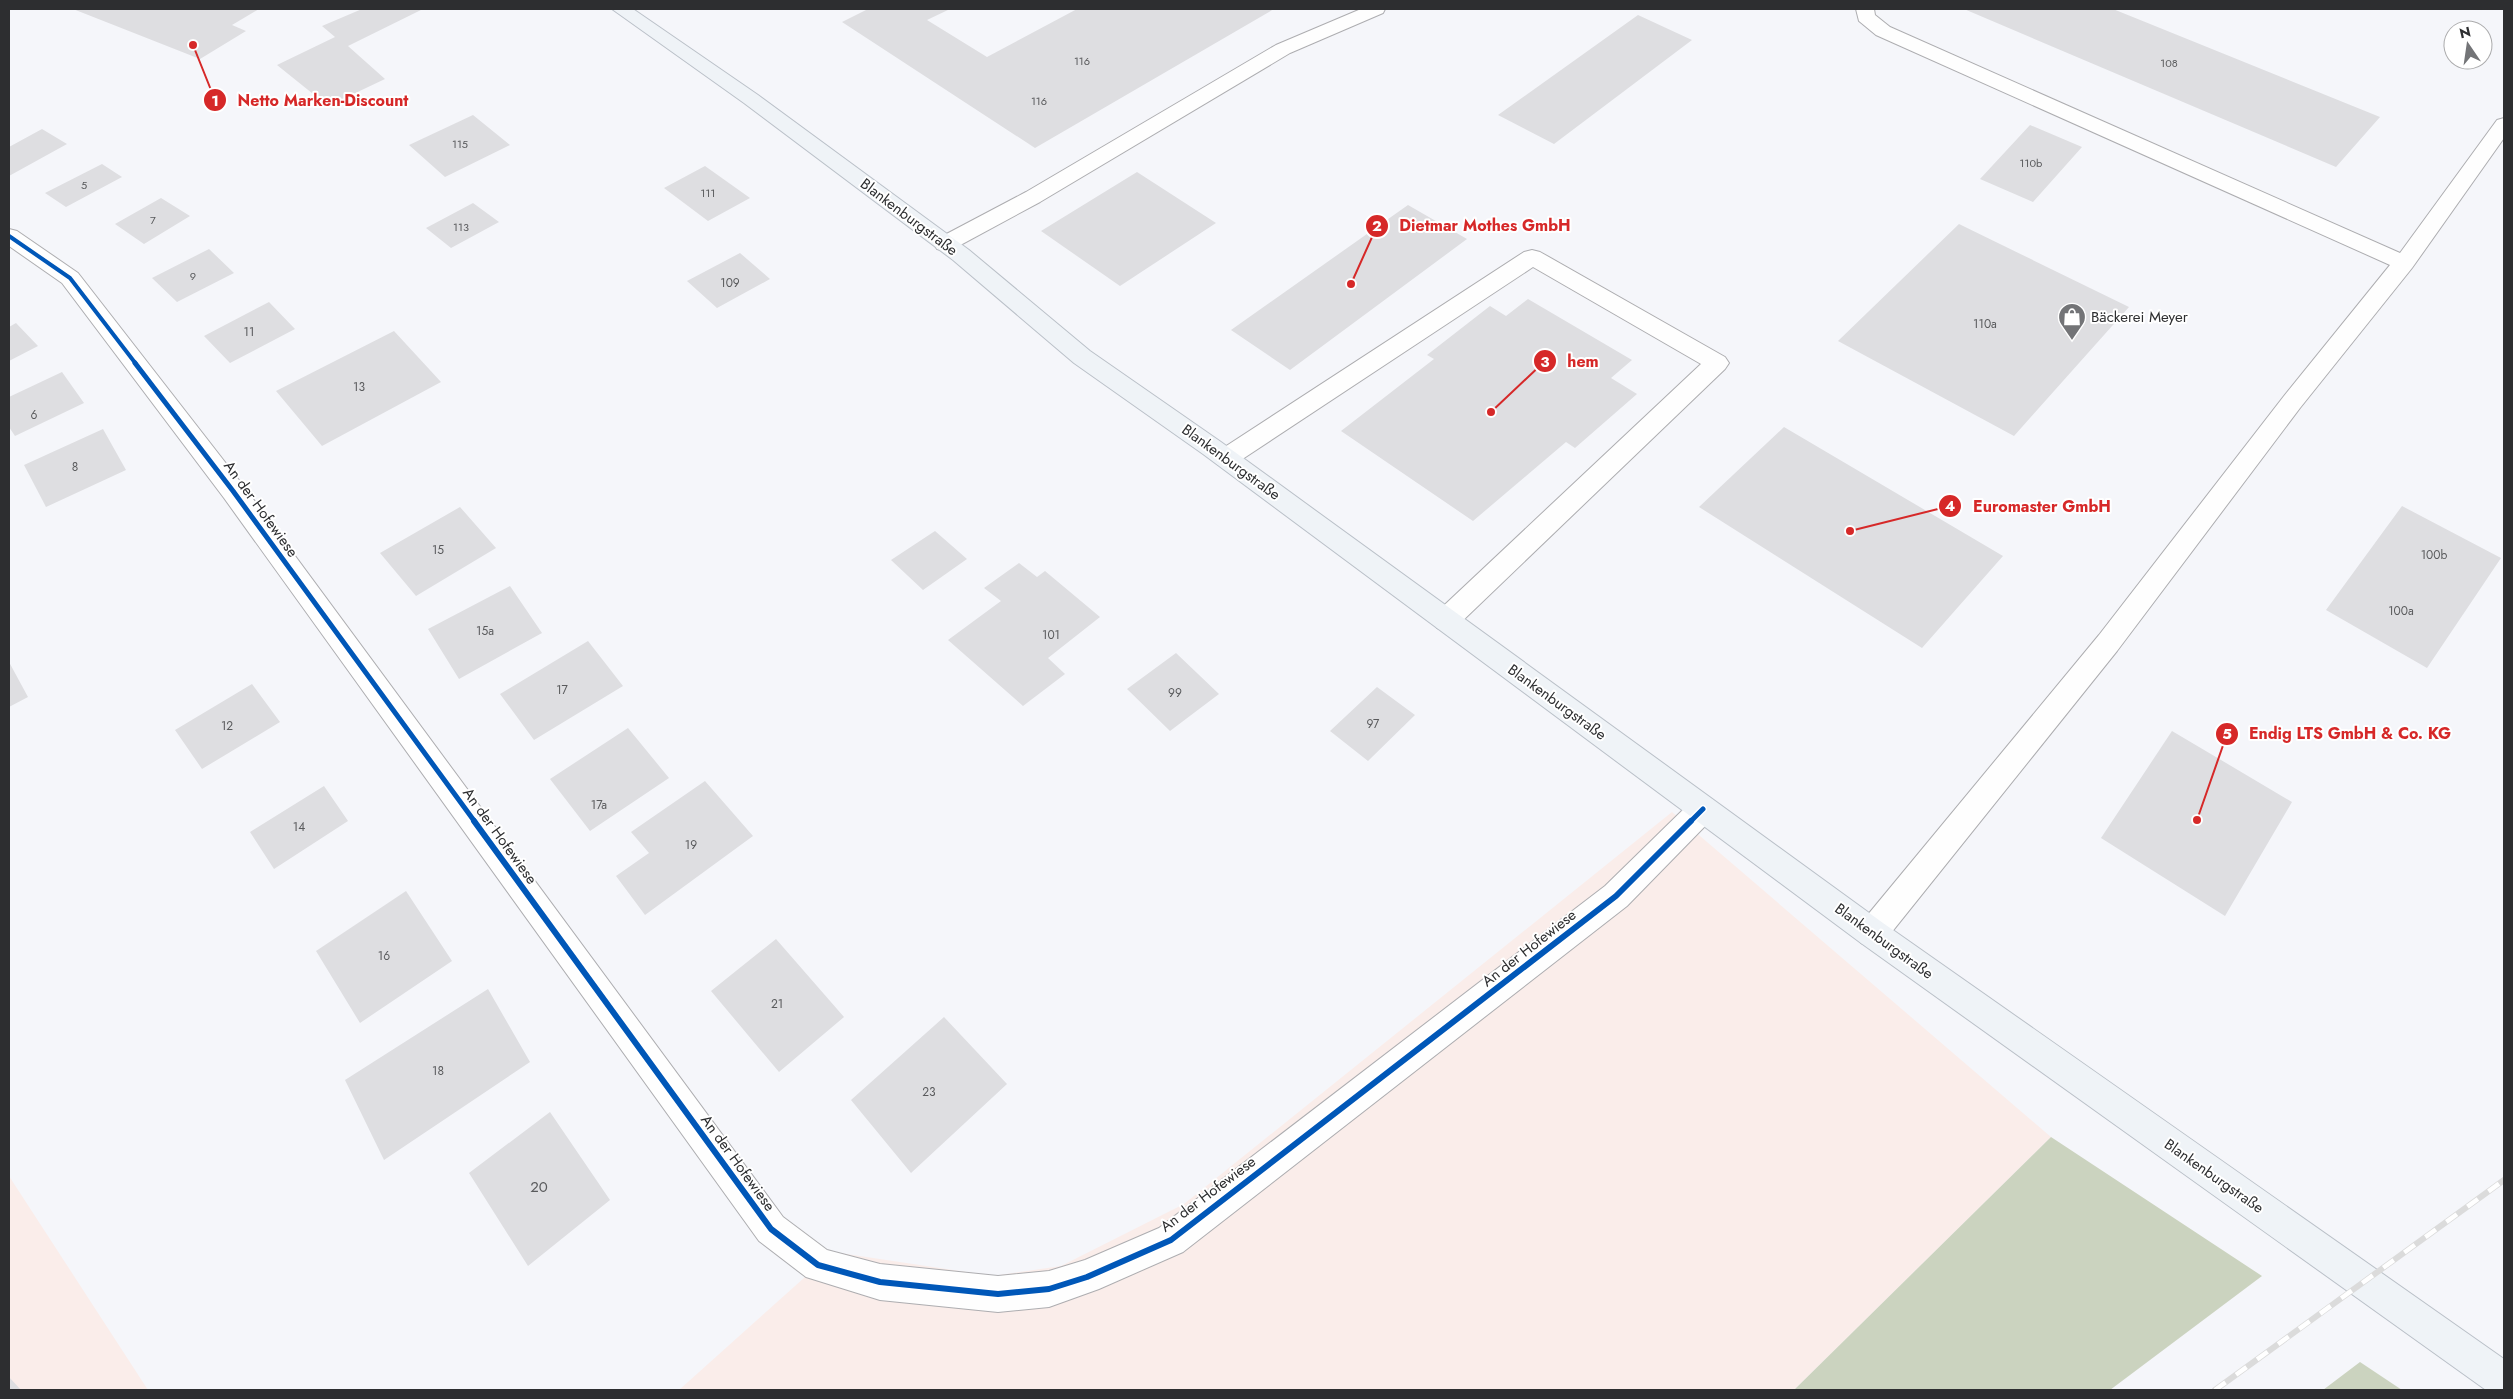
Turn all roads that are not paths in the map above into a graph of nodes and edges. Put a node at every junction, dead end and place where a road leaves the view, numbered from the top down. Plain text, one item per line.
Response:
1 (621, 9) edge
2 (1376, 9) edge
3 (1866, 9) edge
4 (2504, 124) edge
5 (9, 236) edge
6 (945, 244) junction
7 (2404, 263) junction
8 (1226, 458) junction
9 (1446, 620) junction
10 (1703, 809) junction
11 (1872, 933) junction
12 (2504, 1381) edge

1 - 6 main road, Blankenburgstraße
2 - 6 street
3 - 7 street
4 - 7 street
5 - 10 street, An der Hofewiese
6 - 8 main road, Blankenburgstraße
7 - 11 street
8 - 9 main road, Blankenburgstraße
8 - 9 street
9 - 10 main road, Blankenburgstraße
10 - 11 main road, Blankenburgstraße
11 - 12 main road, Blankenburgstraße

